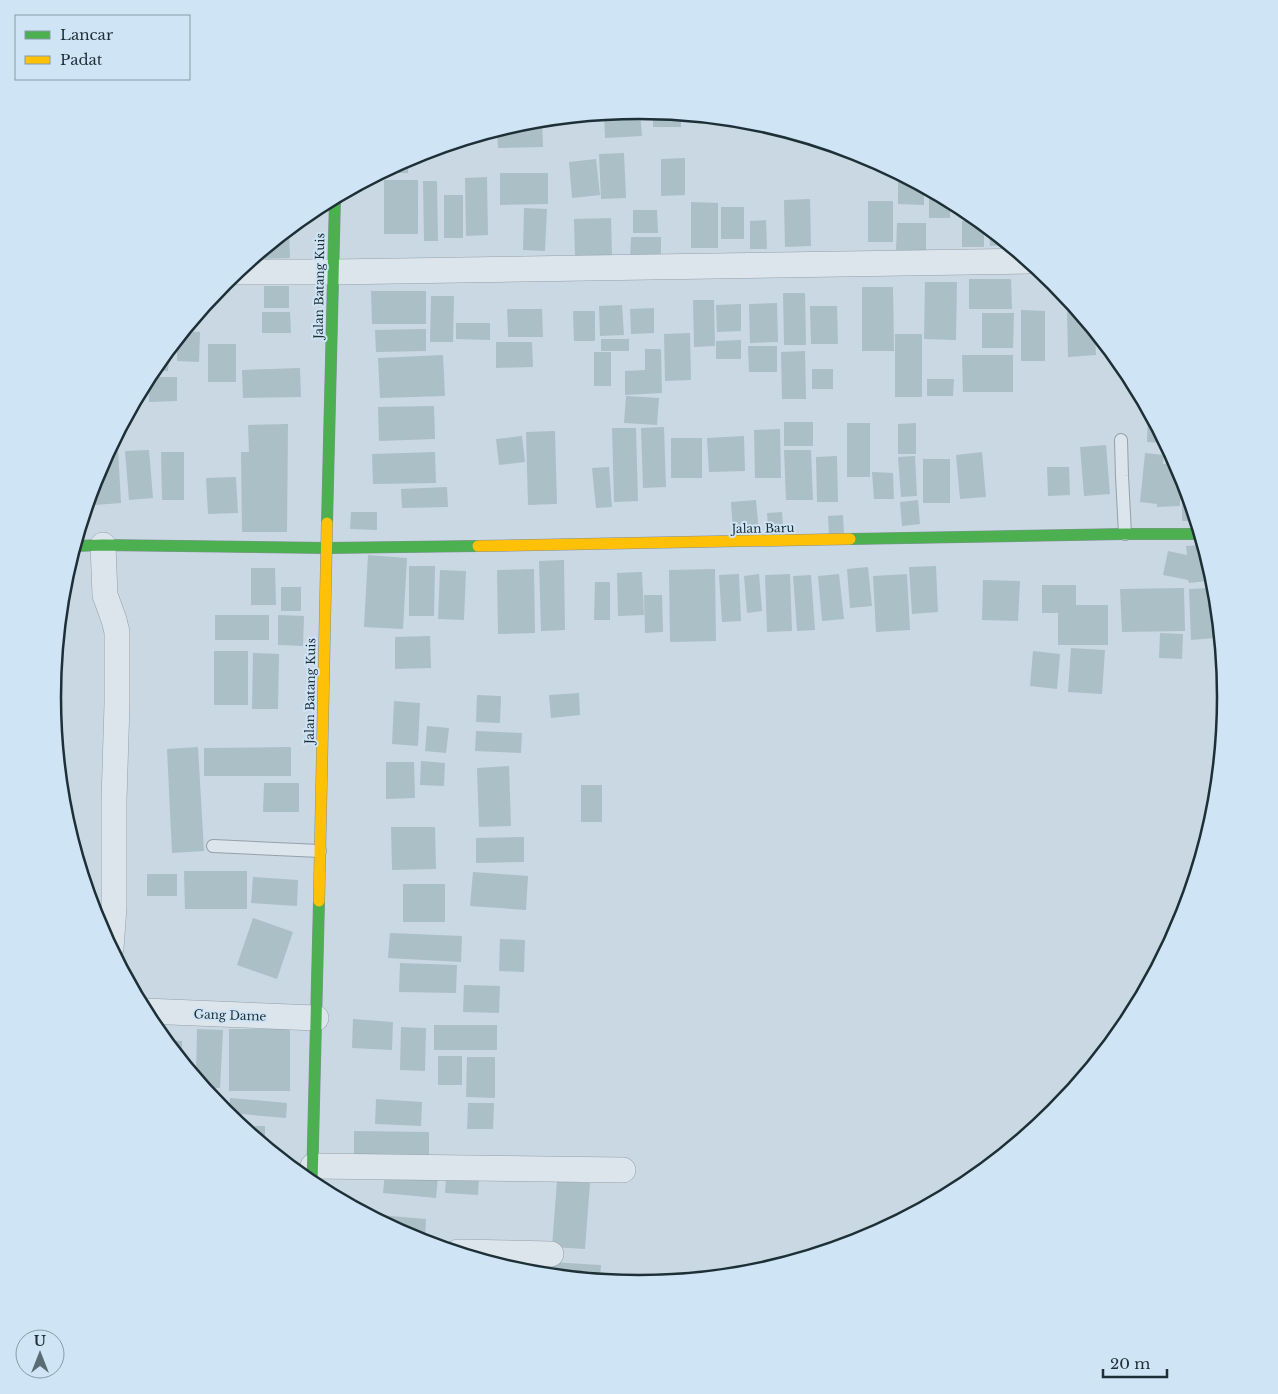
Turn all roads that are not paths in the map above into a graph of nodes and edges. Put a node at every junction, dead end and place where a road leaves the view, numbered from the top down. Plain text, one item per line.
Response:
1 (335, 207) edge
2 (1018, 261) edge
3 (248, 272) edge
4 (333, 272) junction
5 (1121, 440) dead end
6 (1125, 534) junction
7 (1193, 534) edge
8 (103, 545) junction
9 (81, 546) edge
10 (327, 548) junction
11 (213, 846) dead end
12 (320, 851) junction
13 (113, 935) edge
14 (155, 1011) edge
15 (316, 1018) junction
16 (623, 1170) dead end
17 (313, 1173) edge
18 (315, 1175) edge
19 (481, 1252) edge
20 (551, 1254) dead end

1 - 4 street, Jalan Batang Kuis
2 - 4 street
3 - 4 street
4 - 10 street, Jalan Batang Kuis
5 - 6 lane
6 - 7 street, Jalan Baru
6 - 10 street, Jalan Baru
8 - 9 street, Jalan Baru
8 - 10 street, Jalan Baru
8 - 13 street
10 - 12 street, Jalan Batang Kuis
11 - 12 lane
12 - 15 street, Jalan Batang Kuis
14 - 15 street, Gang Dame
15 - 17 street, Jalan Batang Kuis
16 - 18 street
19 - 20 street

